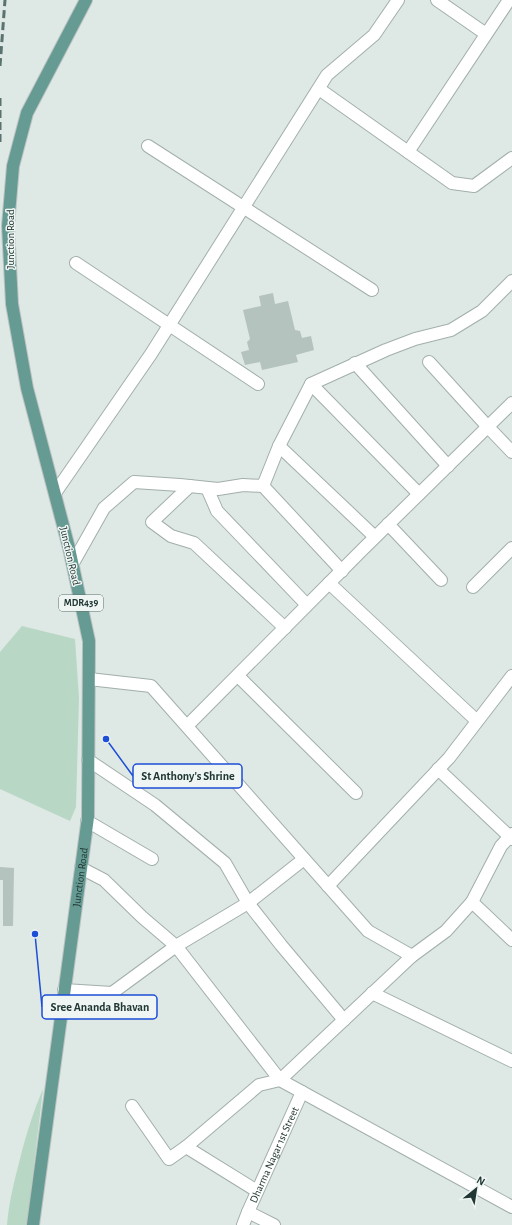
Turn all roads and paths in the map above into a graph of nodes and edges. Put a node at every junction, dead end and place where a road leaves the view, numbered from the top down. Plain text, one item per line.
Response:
1 (86, 0) edge
2 (398, 0) edge
3 (437, 0) edge
4 (509, 0) edge
5 (486, 34) junction
6 (319, 89) junction
7 (148, 146) dead end
8 (408, 152) junction
9 (512, 158) edge
10 (244, 207) junction
11 (76, 263) dead end
12 (512, 281) edge
13 (372, 290) dead end
14 (169, 326) junction
15 (429, 362) dead end
16 (355, 364) junction
17 (258, 384) dead end
18 (311, 384) junction
19 (512, 404) edge
20 (488, 427) junction
21 (279, 446) junction
22 (512, 452) edge
23 (448, 466) junction
24 (190, 486) junction
25 (263, 486) junction
26 (207, 488) junction
27 (55, 493) junction
28 (419, 494) junction
29 (388, 524) junction
30 (375, 537) junction
31 (512, 548) edge
32 (72, 563) junction
33 (342, 570) junction
34 (441, 580) dead end
35 (329, 583) junction
36 (473, 587) dead end
37 (307, 605) junction
38 (284, 628) junction
39 (238, 676) junction
40 (512, 676) edge
41 (89, 679) junction
42 (477, 721) junction
43 (187, 726) junction
44 (88, 760) junction
45 (438, 769) junction
46 (356, 793) dead end
47 (87, 821) junction
48 (511, 837) edge
49 (152, 858) dead end
50 (304, 859) junction
51 (81, 868) junction
52 (328, 886) junction
53 (472, 902) junction
54 (248, 903) junction
55 (512, 940) edge
56 (176, 946) junction
57 (412, 956) junction
58 (64, 990) junction
59 (372, 993) junction
60 (344, 1020) junction
61 (512, 1061) edge
62 (280, 1080) junction
63 (302, 1092) junction
64 (132, 1106) dead end
65 (186, 1148) junction
66 (257, 1191) junction
67 (512, 1207) edge
68 (248, 1212) junction
69 (33, 1225) edge
70 (243, 1225) edge
71 (274, 1225) edge

1 - 27 main road, Junction Road / MDR439
2 - 6 street
3 - 5 street
4 - 5 street
5 - 8 street
6 - 8 street
6 - 10 street
7 - 10 street
8 - 9 street
10 - 13 street
10 - 14 street
11 - 14 street
12 - 16 street
14 - 17 street
14 - 27 street
15 - 20 street
16 - 18 street
16 - 23 street
18 - 21 street
18 - 28 street
19 - 20 street
20 - 22 street
20 - 23 street
21 - 25 street
21 - 30 street
23 - 28 street
24 - 26 street
24 - 32 street
24 - 38 street
25 - 26 street
25 - 33 street
26 - 37 street
27 - 32 main road, Junction Road / MDR439
28 - 29 street
29 - 30 street
29 - 34 street
30 - 33 street
31 - 36 street
32 - 41 main road, Junction Road / MDR439
33 - 35 street
35 - 37 street
35 - 42 street
37 - 38 street
38 - 39 street
39 - 43 street
39 - 46 street
40 - 42 street
41 - 43 street
41 - 44 main road, Junction Road / MDR439
42 - 45 street
43 - 50 street
44 - 47 main road, Junction Road / MDR439
44 - 54 street
45 - 48 street
45 - 52 street
47 - 49 street
47 - 51 main road, Junction Road / MDR439
48 - 53 street
50 - 52 street
50 - 54 street
51 - 56 street
51 - 58 main road, Junction Road / MDR439
52 - 57 street
53 - 55 street
53 - 57 street
54 - 56 street
54 - 60 street
56 - 58 street
56 - 62 street
57 - 59 street
58 - 69 main road, Junction Road / MDR439
59 - 60 street
59 - 61 street
60 - 62 street
62 - 63 street
62 - 65 street
63 - 66 street, Dharma Nagar 1st Street
63 - 67 street
64 - 65 street
65 - 66 street
66 - 68 street, Dharma Nagar 1st Street
68 - 70 street
68 - 71 street, Dharma Nagar 1st Street

